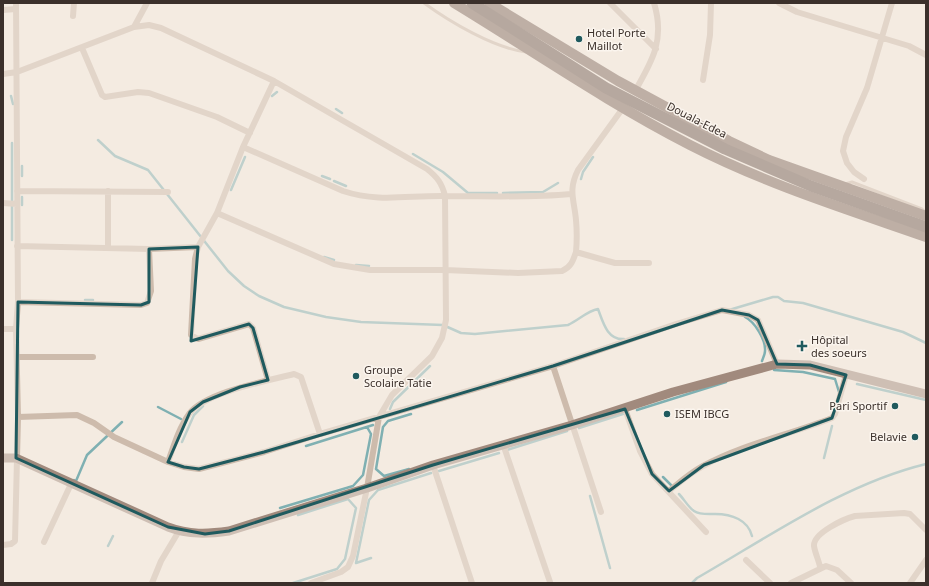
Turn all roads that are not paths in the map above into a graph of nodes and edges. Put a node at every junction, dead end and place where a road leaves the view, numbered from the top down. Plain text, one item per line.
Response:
1 (74, 3) edge
2 (147, 3) edge
3 (424, 3) edge
4 (454, 3) edge
5 (472, 3) edge
6 (488, 3) edge
7 (496, 3) edge
8 (610, 3) edge
9 (654, 3) edge
10 (711, 3) edge
11 (779, 3) edge
12 (892, 3) edge
13 (16, 6) edge
14 (3, 10) edge
15 (507, 13) junction
16 (73, 16) dead end
17 (134, 27) junction
18 (881, 38) junction
19 (82, 48) junction
20 (656, 49) junction
21 (534, 53) junction
22 (926, 55) edge
23 (17, 72) junction
24 (3, 74) edge
25 (703, 80) dead end
26 (274, 81) junction
27 (635, 91) junction
28 (623, 108) junction
29 (250, 133) junction
30 (243, 147) junction
31 (864, 179) dead end
32 (17, 191) junction
33 (108, 192) junction
34 (168, 192) dead end
35 (571, 194) junction
36 (446, 196) junction
37 (3, 204) edge
38 (17, 204) junction
39 (217, 213) junction
40 (926, 214) edge
41 (926, 227) edge
42 (926, 237) edge
43 (17, 246) junction
44 (198, 247) junction
45 (108, 248) junction
46 (149, 249) junction
47 (576, 252) junction
48 (649, 263) dead end
49 (445, 270) junction
50 (18, 302) junction
51 (3, 329) edge
52 (16, 329) junction
53 (17, 357) junction
54 (93, 357) dead end
55 (777, 364) junction
56 (553, 366) junction
57 (846, 375) junction
58 (268, 380) junction
59 (926, 394) edge
60 (625, 409) junction
61 (18, 417) junction
62 (379, 417) junction
63 (572, 425) junction
64 (320, 434) junction
65 (503, 444) junction
66 (3, 458) edge
67 (16, 458) junction
68 (168, 462) junction
69 (433, 465) junction
70 (72, 484) junction
71 (367, 488) junction
72 (669, 491) junction
73 (601, 512) dead end
74 (926, 530) edge
75 (179, 531) junction
76 (706, 532) dead end
77 (44, 542) dead end
78 (3, 545) edge
79 (746, 560) dead end
80 (926, 560) edge
81 (820, 567) junction
82 (319, 582) edge
83 (550, 582) edge
84 (152, 583) edge
85 (311, 583) edge
86 (472, 583) edge
87 (770, 583) edge
88 (791, 583) edge
89 (851, 583) edge
90 (910, 583) edge

1 - 16 street
2 - 17 street
3 - 21 lane
4 - 21 main road
5 - 41 highway, Douala-Edea
6 - 15 main road
7 - 15 street
8 - 20 street
9 - 20 street
10 - 25 street
11 - 18 street
12 - 18 street
13 - 14 street
13 - 23 street
15 - 27 main road
17 - 19 street
17 - 26 street
18 - 22 street
18 - 31 street
19 - 23 street
19 - 29 street
20 - 27 street
21 - 28 main road
23 - 24 street
23 - 32 street
26 - 29 street
26 - 36 street
27 - 40 main road
28 - 35 street
28 - 42 main road
29 - 30 street
30 - 36 street
30 - 39 street
32 - 33 street
32 - 38 street
33 - 34 street
33 - 45 street
35 - 36 street
35 - 47 street
36 - 49 street
37 - 38 street
38 - 43 street
39 - 44 street
39 - 49 street
43 - 45 street
43 - 50 street
44 - 46 street
44 - 58 street
45 - 46 street
46 - 50 street
47 - 48 street
47 - 49 street
49 - 62 street
50 - 52 street
51 - 52 street
52 - 53 street
53 - 54 street
53 - 61 street
55 - 56 street
55 - 57 main road
55 - 60 main road
56 - 62 street
56 - 63 street
57 - 59 main road
57 - 72 street
58 - 64 street
58 - 68 street
60 - 63 main road
60 - 72 street
61 - 67 street
61 - 68 street
62 - 64 street
62 - 71 street
63 - 65 main road
63 - 73 street
64 - 68 street
65 - 69 main road
65 - 83 street
66 - 67 main road
67 - 70 main road
67 - 78 street
69 - 71 main road
69 - 86 street
70 - 75 main road
70 - 77 street
71 - 75 main road
71 - 82 street
72 - 76 street
74 - 81 street
75 - 84 street
79 - 87 street
80 - 90 street
81 - 88 street
81 - 89 street
82 - 85 street

